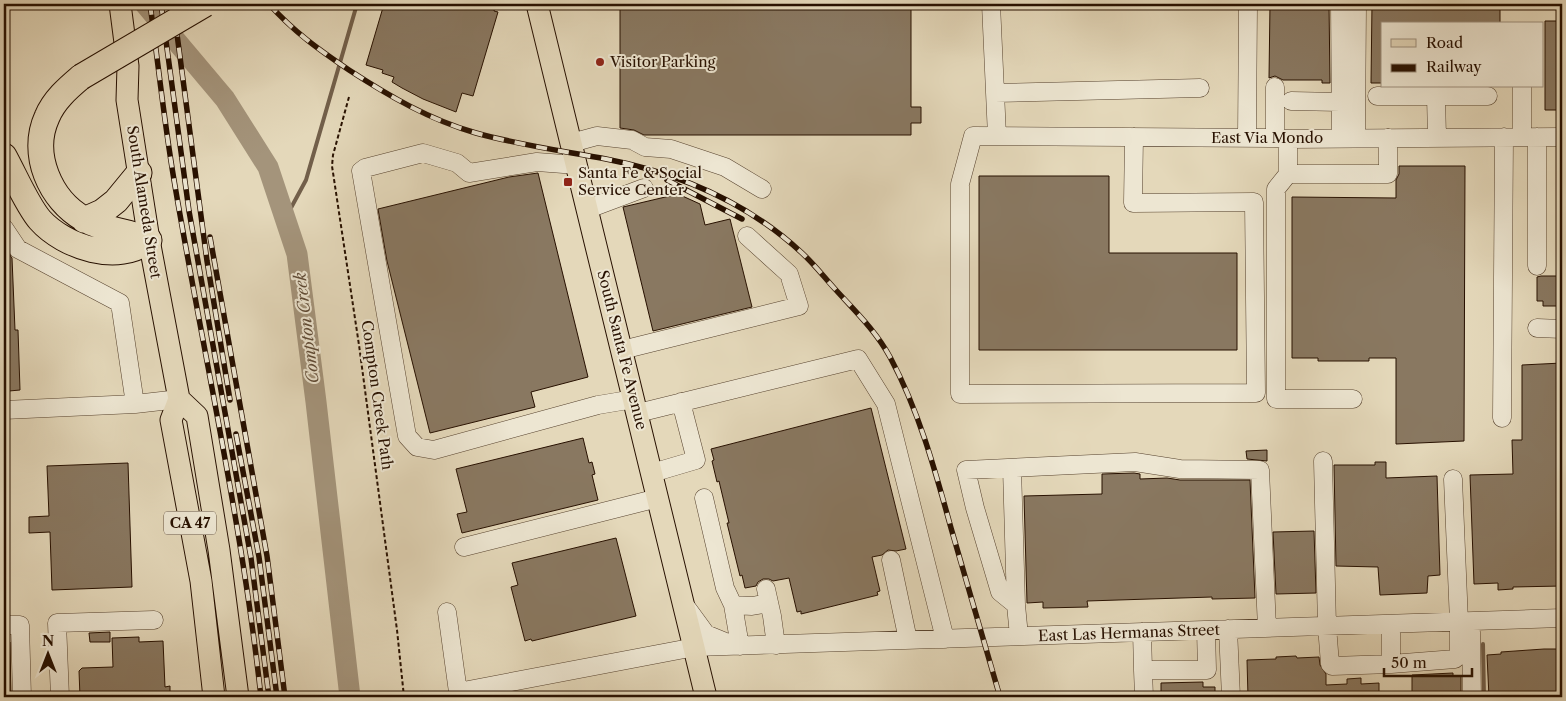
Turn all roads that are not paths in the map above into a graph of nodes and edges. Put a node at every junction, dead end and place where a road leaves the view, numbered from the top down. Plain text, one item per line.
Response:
1 (120, 4) edge
2 (205, 4) edge
3 (537, 4) edge
4 (992, 4) edge
5 (1248, 4) edge
6 (1340, 4) edge
7 (1357, 4) edge
8 (1276, 86) dead end
9 (1200, 88) dead end
10 (1522, 88) edge
11 (995, 93) junction
12 (1376, 96) dead end
13 (1436, 96) junction
14 (1488, 96) dead end
15 (1291, 101) dead end
16 (1340, 102) junction
17 (997, 136) junction
18 (1134, 137) junction
19 (1529, 137) junction
20 (1562, 137) edge
21 (1247, 138) junction
22 (1282, 138) junction
23 (1348, 138) junction
24 (1388, 138) junction
25 (1437, 138) junction
26 (1504, 138) junction
27 (572, 143) junction
28 (4, 156) edge
29 (577, 165) junction
30 (139, 173) junction
31 (1288, 174) junction
32 (644, 188) dead end
33 (762, 189) dead end
34 (588, 209) junction
35 (84, 220) junction
36 (4, 228) edge
37 (747, 236) dead end
38 (149, 240) junction
39 (1537, 266) dead end
40 (1537, 328) dead end
41 (1562, 328) edge
42 (622, 350) junction
43 (179, 399) junction
44 (1353, 399) dead end
45 (682, 402) junction
46 (135, 404) junction
47 (636, 406) junction
48 (4, 410) edge
49 (1502, 418) dead end
50 (1323, 461) dead end
51 (1012, 468) junction
52 (652, 473) junction
53 (1453, 479) dead end
54 (658, 498) junction
55 (704, 498) dead end
56 (464, 547) dead end
57 (891, 560) dead end
58 (733, 605) junction
59 (1016, 605) junction
60 (685, 606) junction
61 (447, 612) dead end
62 (1562, 618) edge
63 (154, 620) dead end
64 (1465, 621) junction
65 (1391, 624) junction
66 (4, 625) edge
67 (1327, 626) junction
68 (1267, 628) junction
69 (1228, 629) junction
70 (1206, 630) junction
71 (1142, 632) junction
72 (1018, 636) junction
73 (944, 639) junction
74 (908, 640) junction
75 (776, 645) junction
76 (738, 646) junction
77 (695, 647) junction
78 (1391, 664) junction
79 (1143, 670) junction
80 (458, 695) edge
81 (22, 697) edge
82 (60, 697) edge
83 (214, 697) edge
84 (238, 697) edge
85 (706, 697) edge
86 (1144, 697) edge
87 (1230, 697) edge
88 (1472, 697) edge

1 - 30 main road, South Alameda Street
2 - 35 highway, bridge
3 - 27 main road, South Santa Fe Avenue
4 - 11 street
5 - 21 street
6 - 16 street
7 - 23 street
8 - 22 street
9 - 11 street
10 - 19 street
11 - 17 street
12 - 13 street
13 - 14 street
13 - 25 street
15 - 16 street
16 - 23 street
17 - 18 street, East Via Mondo
17 - 18 street, East Via Mondo
18 - 21 street, East Via Mondo
19 - 20 street, East Via Mondo
19 - 26 street, East Via Mondo
19 - 39 street
21 - 22 street, East Via Mondo
22 - 23 street, East Via Mondo
22 - 31 street
23 - 24 street, East Via Mondo
24 - 25 street, East Via Mondo
24 - 31 street
25 - 26 street, East Via Mondo
26 - 49 street
27 - 29 main road, South Santa Fe Avenue
27 - 33 street
28 - 38 highway
29 - 34 main road, South Santa Fe Avenue
29 - 47 street
30 - 35 highway
30 - 38 main road, South Alameda Street
31 - 44 street
32 - 34 street
34 - 42 main road, South Santa Fe Avenue
35 - 38 highway
36 - 46 street
37 - 42 street
38 - 43 main road, South Alameda Street / CA 47
40 - 41 street
42 - 47 main road, South Santa Fe Avenue
43 - 46 street
43 - 83 main road, South Alameda Street / CA 47
43 - 84 main road, CA 47
45 - 47 street
45 - 52 street
45 - 73 street
46 - 48 street
47 - 52 main road, South Santa Fe Avenue
50 - 67 street
51 - 59 street
51 - 59 street
51 - 68 street
52 - 54 main road, South Santa Fe Avenue
53 - 64 street
54 - 56 street
54 - 60 main road, South Santa Fe Avenue
55 - 58 street
57 - 74 street
58 - 75 street
58 - 76 street
59 - 72 street
60 - 76 street
60 - 77 main road, South Santa Fe Avenue
61 - 80 street
62 - 64 street, East Las Hermanas Street
63 - 82 street
64 - 65 street, East Las Hermanas Street
64 - 78 street
64 - 88 street
65 - 67 street, East Las Hermanas Street
65 - 78 street
66 - 81 street
67 - 68 street, East Las Hermanas Street
67 - 78 street
68 - 69 street, East Las Hermanas Street
69 - 70 street, East Las Hermanas Street
69 - 87 street
70 - 71 street, East Las Hermanas Street
70 - 79 street
71 - 72 street, East Las Hermanas Street
71 - 79 street
72 - 73 street, East Las Hermanas Street
73 - 74 street, East Las Hermanas Street
74 - 75 street, East Las Hermanas Street
75 - 76 street, East Las Hermanas Street
76 - 77 street, East Las Hermanas Street
77 - 80 street, East Las Hermanas Street
77 - 85 main road, South Santa Fe Avenue
79 - 86 street

